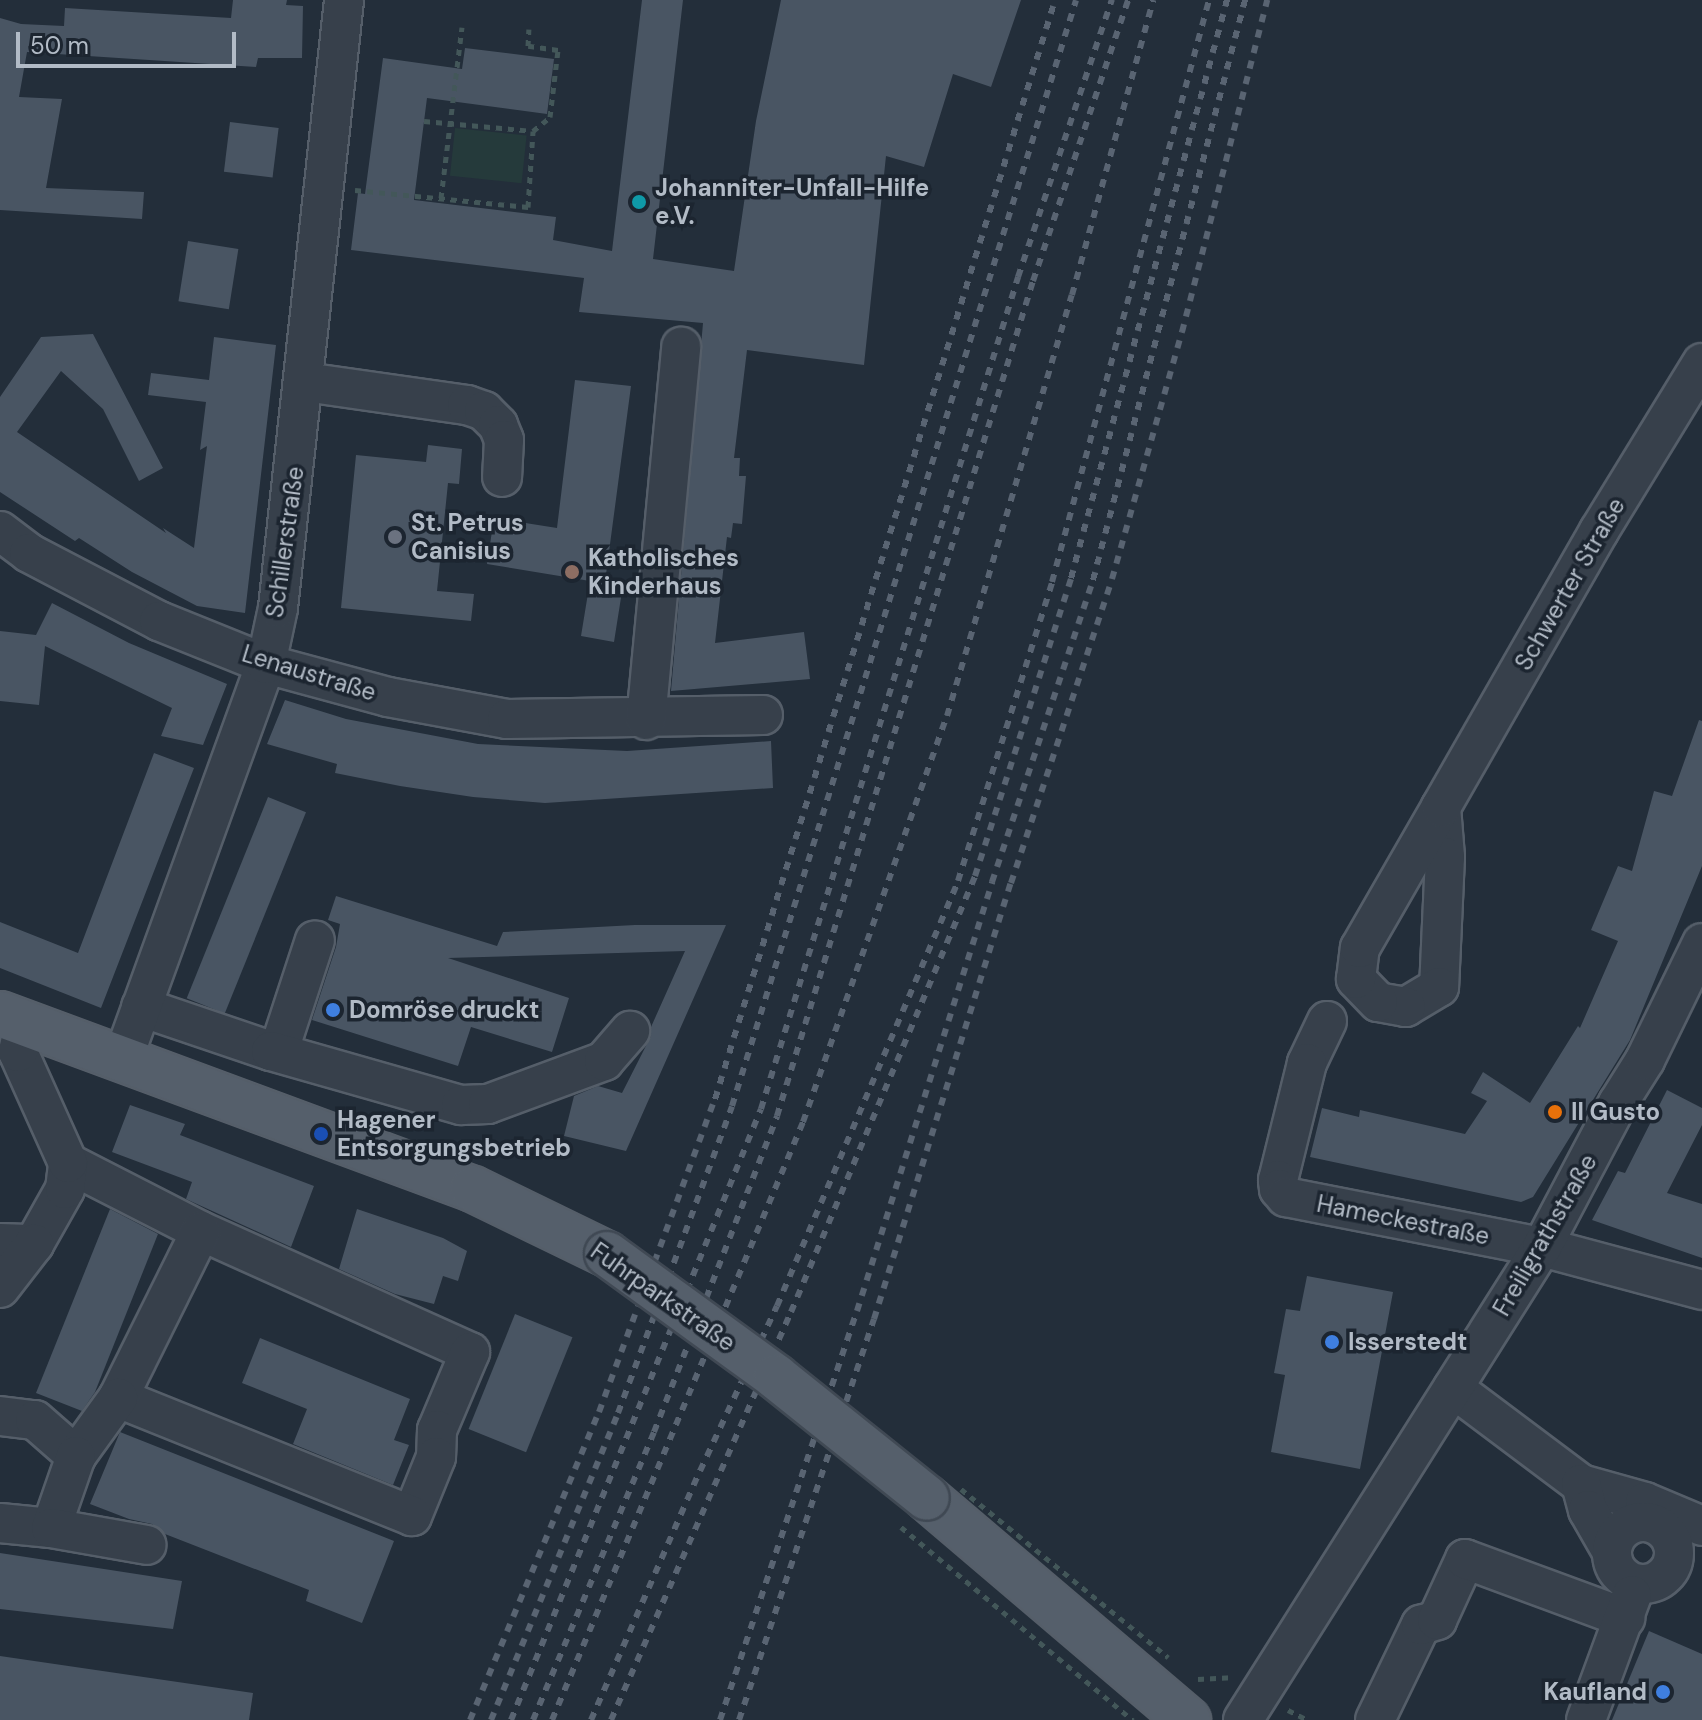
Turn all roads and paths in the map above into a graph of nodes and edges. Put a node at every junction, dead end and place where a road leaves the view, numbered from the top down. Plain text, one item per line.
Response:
1 (344, 0) edge
2 (462, 27) dead end
3 (529, 29) dead end
4 (424, 121) dead end
5 (450, 123) junction
6 (533, 131) junction
7 (360, 190) dead end
8 (441, 198) junction
9 (681, 347) dead end
10 (1702, 363) edge
11 (305, 382) junction
12 (502, 477) dead end
13 (0, 531) edge
14 (266, 664) junction
15 (763, 715) dead end
16 (646, 720) junction
17 (1441, 807) dead end
18 (315, 940) dead end
19 (1702, 943) edge
20 (141, 1007) junction
21 (12, 1019) edge
22 (1327, 1021) dead end
23 (630, 1031) dead end
24 (271, 1051) junction
25 (122, 1061) junction
26 (68, 1163) junction
27 (201, 1231) junction
28 (17, 1243) edge
29 (1542, 1247) junction
30 (0, 1288) edge
31 (1702, 1290) edge
32 (1453, 1388) junction
33 (118, 1398) junction
34 (0, 1416) edge
35 (76, 1456) junction
36 (1581, 1484) junction
37 (894, 1521) dead end
38 (0, 1523) edge
39 (51, 1528) junction
40 (1677, 1538) edge
41 (147, 1545) dead end
42 (1612, 1552) junction
43 (1630, 1601) junction
44 (1169, 1689) edge
45 (1250, 1708) edge
46 (1375, 1720) edge
47 (1586, 1720) edge

1 - 11 street, Schillerstraße
2 - 5 path
3 - 6 path
4 - 5 path
5 - 6 path
5 - 8 path
6 - 8 path
7 - 8 path
9 - 16 street
10 - 17 street, Schwerter Straße
11 - 12 street
11 - 14 street, Schillerstraße
13 - 14 street, Lenaustraße
14 - 16 street, Lenaustraße
14 - 20 street, Schillerstraße
15 - 16 street, Lenaustraße
18 - 24 street
19 - 29 street, Freiligrathstraße
20 - 24 street
20 - 25 street, Schillerstraße
21 - 25 main road, Fuhrparkstraße
21 - 26 street
22 - 29 street, Hameckestraße
23 - 24 street
25 - 44 main road, Fuhrparkstraße, bridge
26 - 27 street
26 - 28 street
27 - 33 street
27 - 33 street
28 - 30 street
29 - 31 street, Hameckestraße
29 - 32 street, Freiligrathstraße
32 - 36 street
32 - 45 street, Freiligrathstraße
33 - 35 street
34 - 35 street
35 - 39 street
36 - 40 street
36 - 42 street
37 - 44 path, bridge
38 - 39 street
39 - 41 street
40 - 42 street
40 - 43 street
42 - 43 street
43 - 46 street
43 - 47 street
44 - 45 path

